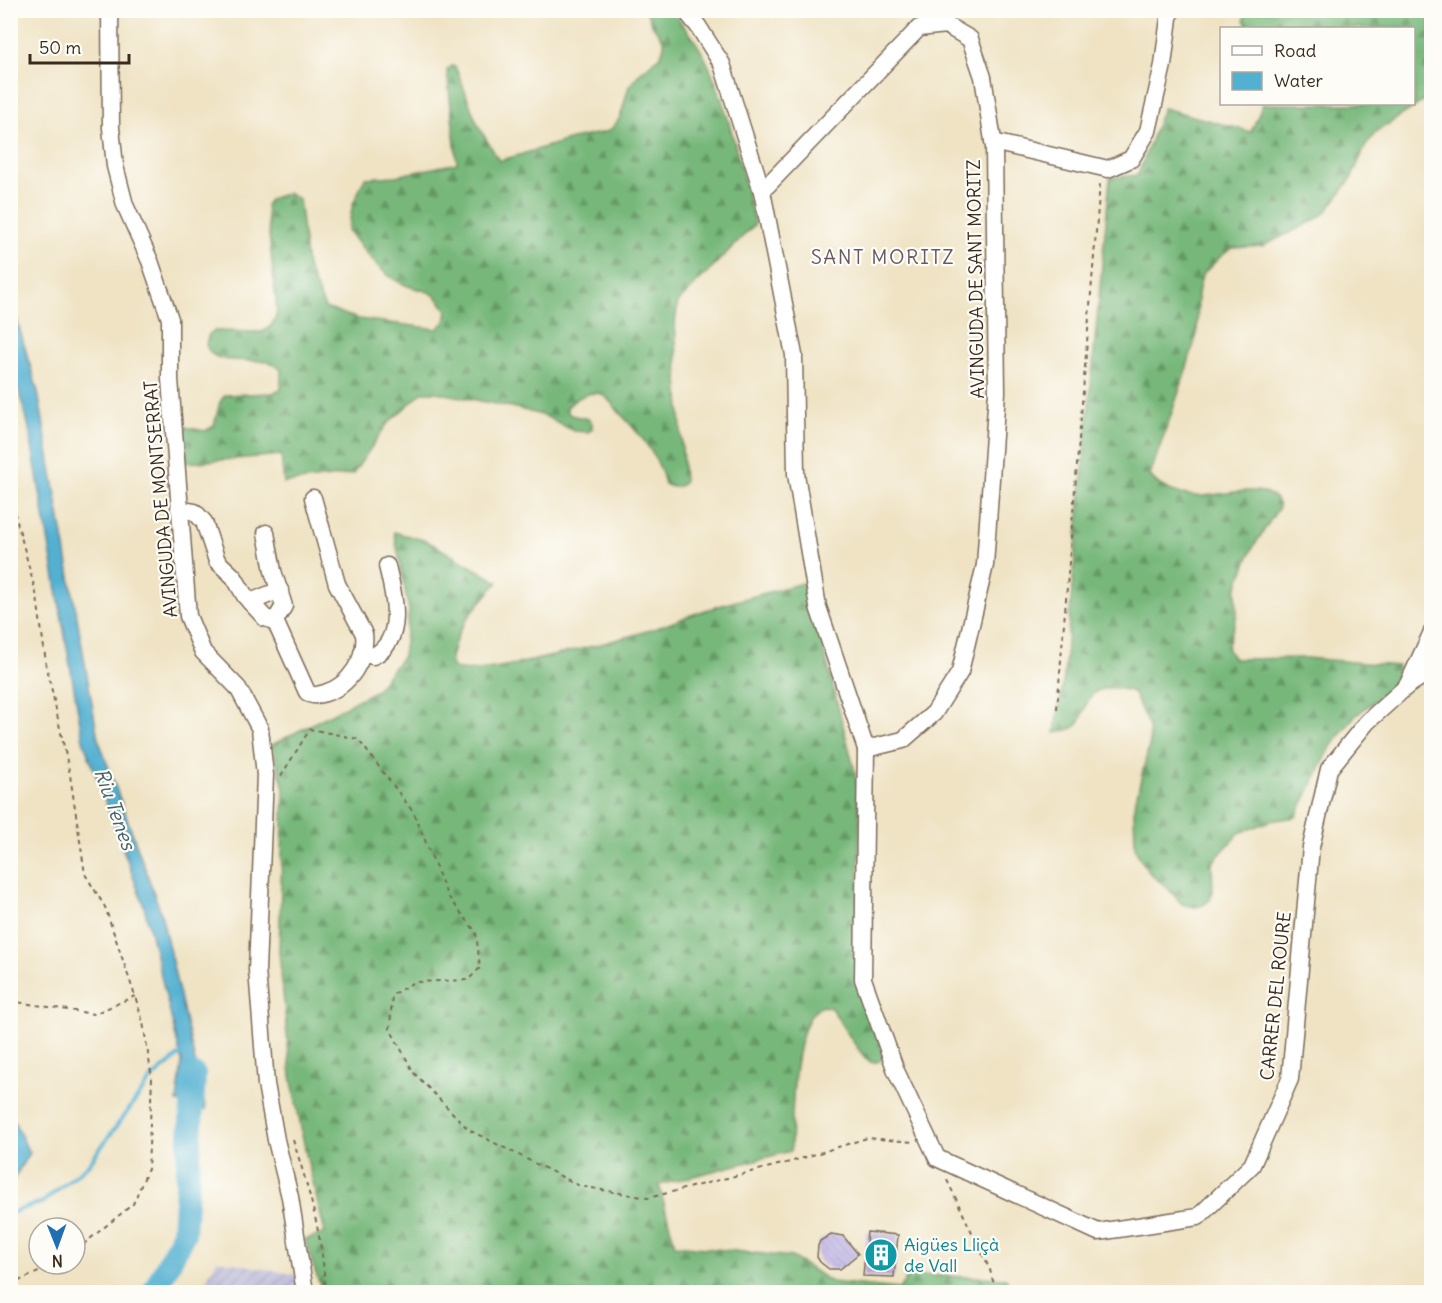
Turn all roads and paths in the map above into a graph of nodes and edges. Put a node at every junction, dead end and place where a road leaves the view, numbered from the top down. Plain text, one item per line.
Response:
1 (110, 10) edge
2 (685, 10) edge
3 (1170, 10) edge
4 (993, 142) junction
5 (1097, 166) junction
6 (762, 191) junction
7 (10, 495) edge
8 (313, 498) dead end
9 (179, 508) junction
10 (266, 533) dead end
11 (387, 566) dead end
12 (280, 590) junction
13 (250, 602) junction
14 (275, 621) junction
15 (1431, 632) edge
16 (362, 653) junction
17 (1431, 670) edge
18 (1407, 686) junction
19 (1058, 709) dead end
20 (866, 749) junction
21 (279, 771) dead end
22 (135, 996) junction
23 (10, 1001) edge
24 (292, 1140) dead end
25 (934, 1151) junction
26 (87, 1241) edge
27 (30, 1276) edge
28 (10, 1285) edge
29 (302, 1287) edge
30 (325, 1293) edge
31 (996, 1293) edge

1 - 9 street, AVINGUDA DE MONTSERRAT
2 - 6 street
3 - 5 street
4 - 5 street
4 - 6 street, AVINGUDA DE SANT MORITZ
4 - 20 street, AVINGUDA DE SANT MORITZ
5 - 19 path
6 - 20 street
7 - 22 path
8 - 16 street
9 - 13 street
9 - 29 street, AVINGUDA DE MONTSERRAT
10 - 12 street
11 - 16 street
12 - 13 street
12 - 14 street
13 - 14 street
14 - 16 street
15 - 18 street
17 - 18 street, CARRER DEL ROURE
18 - 25 street, CARRER DEL ROURE
20 - 25 street
21 - 25 path
22 - 23 path
22 - 26 path
24 - 30 path
25 - 31 path
27 - 28 path

